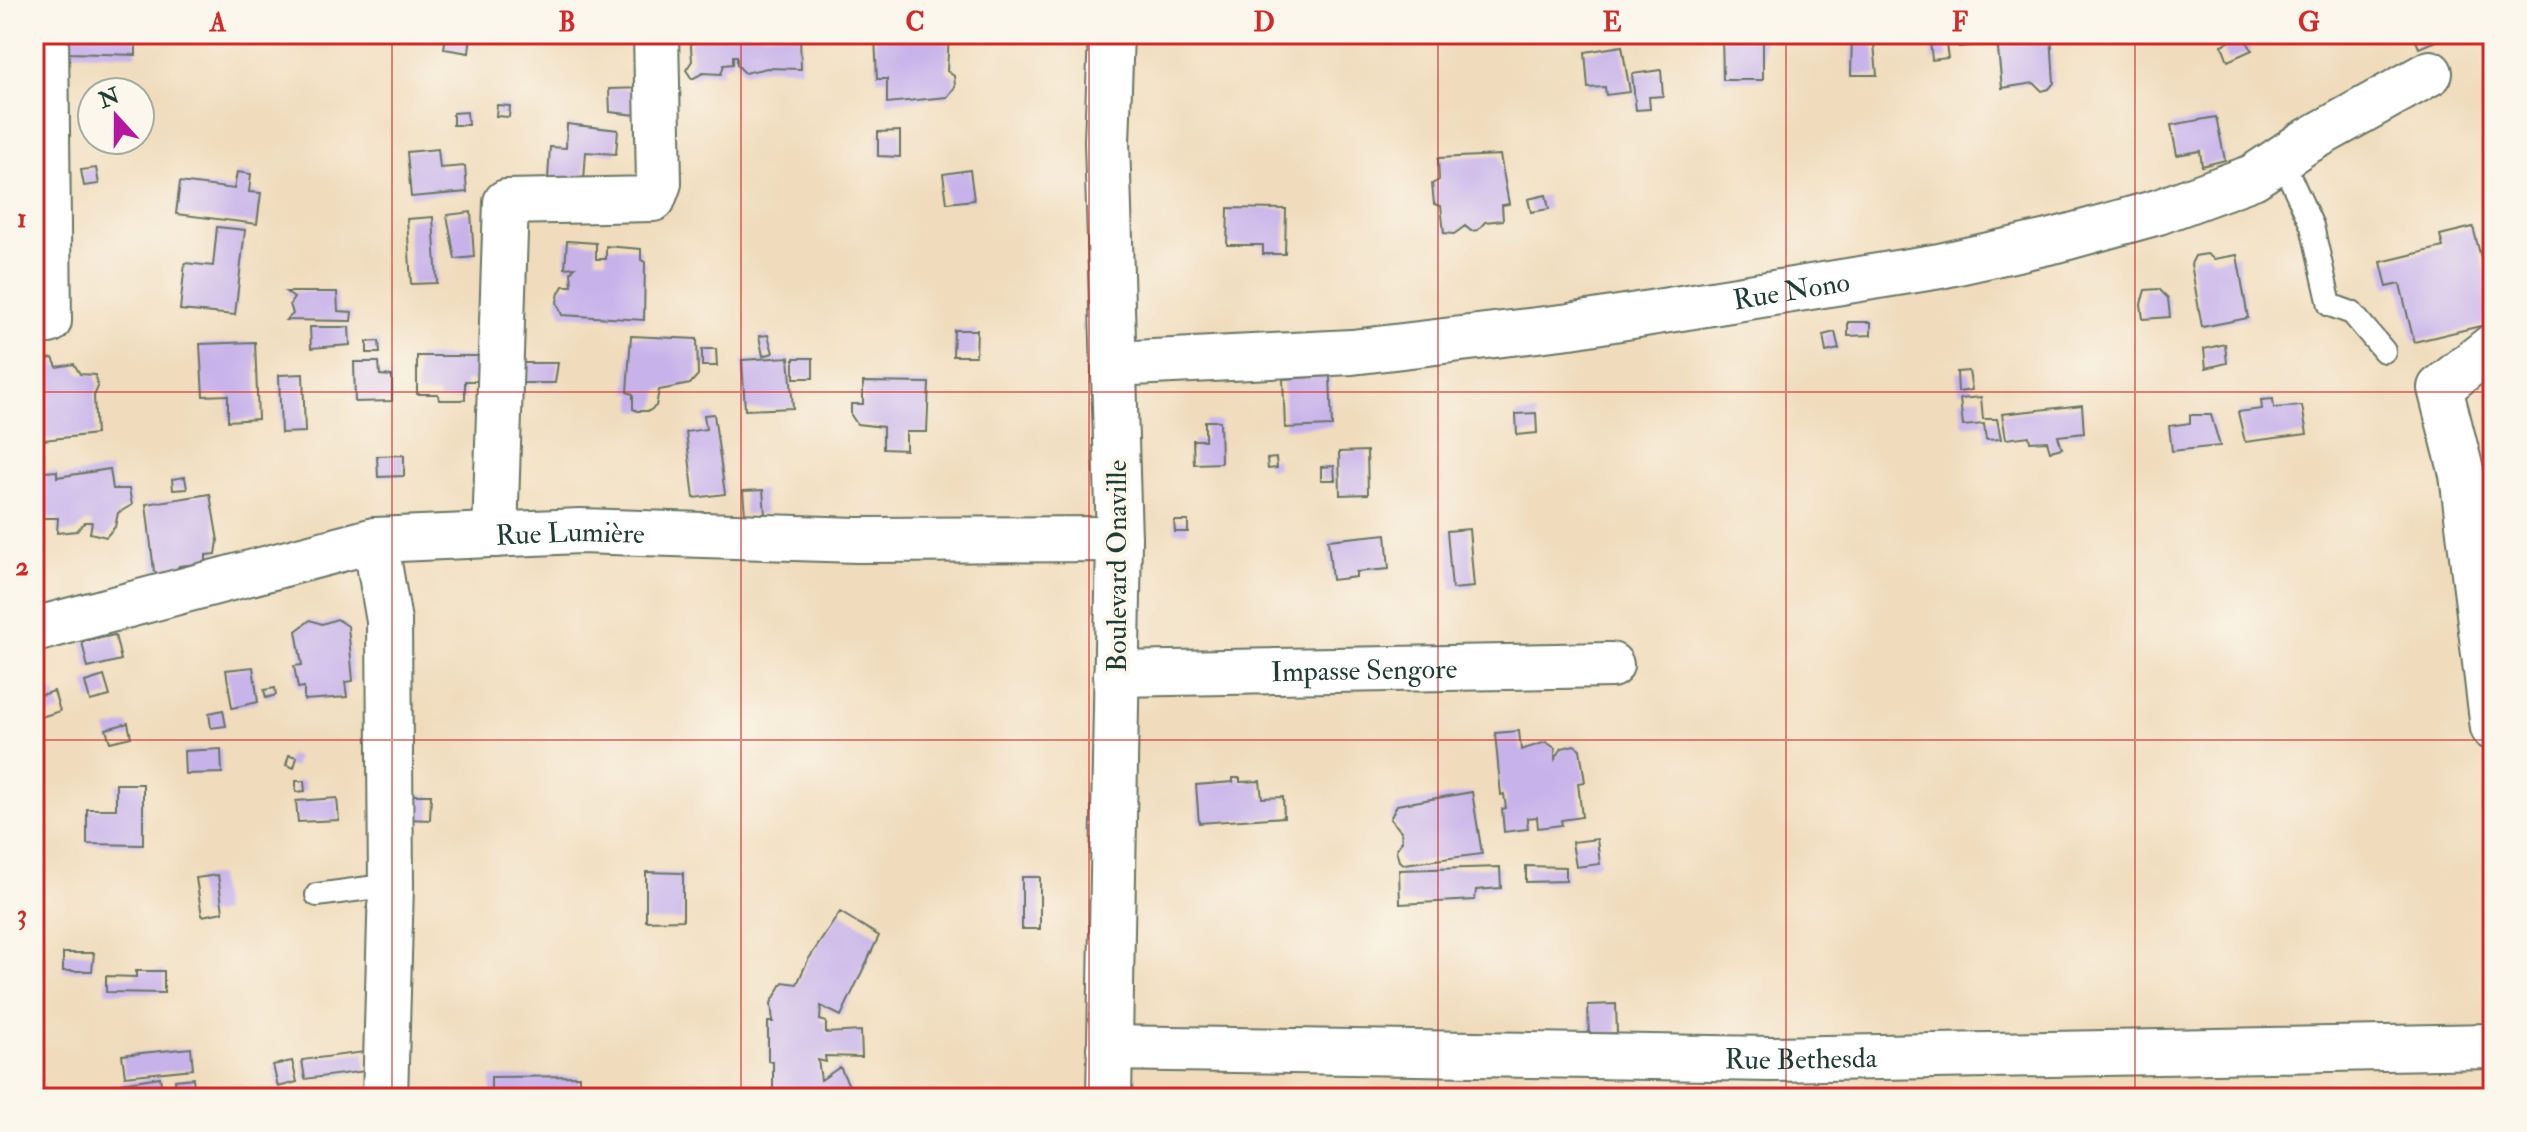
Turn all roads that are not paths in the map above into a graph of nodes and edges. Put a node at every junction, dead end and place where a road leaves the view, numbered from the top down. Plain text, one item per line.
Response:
1 (46, 34) edge
2 (656, 34) edge
3 (1111, 34) edge
4 (2430, 73) dead end
5 (2281, 158) junction
6 (49, 321) dead end
7 (2493, 346) edge
8 (2384, 351) dead end
9 (1114, 364) junction
10 (495, 535) junction
11 (1119, 539) junction
12 (375, 540) junction
13 (34, 630) edge
14 (1611, 665) dead end
15 (1116, 674) junction
16 (2493, 728) edge
17 (391, 885) junction
18 (317, 895) dead end
19 (2493, 1046) edge
20 (1109, 1048) junction
21 (385, 1098) edge
22 (1109, 1098) edge

1 - 6 street
2 - 10 street
3 - 9 street, Boulevard Onaville
4 - 5 street, Rue Nono
5 - 8 lane
5 - 9 street, Rue Nono
7 - 16 street
9 - 11 street, Boulevard Onaville
10 - 11 street, Rue Lumière
10 - 12 street, Rue Lumière
11 - 15 street, Boulevard Onaville
12 - 13 street, Rue Lumière
12 - 17 street
14 - 15 street, Impasse Sengore
15 - 20 street, Boulevard Onaville
17 - 18 lane
17 - 21 street
19 - 20 street, Rue Bethesda
20 - 22 street, Boulevard Onaville

